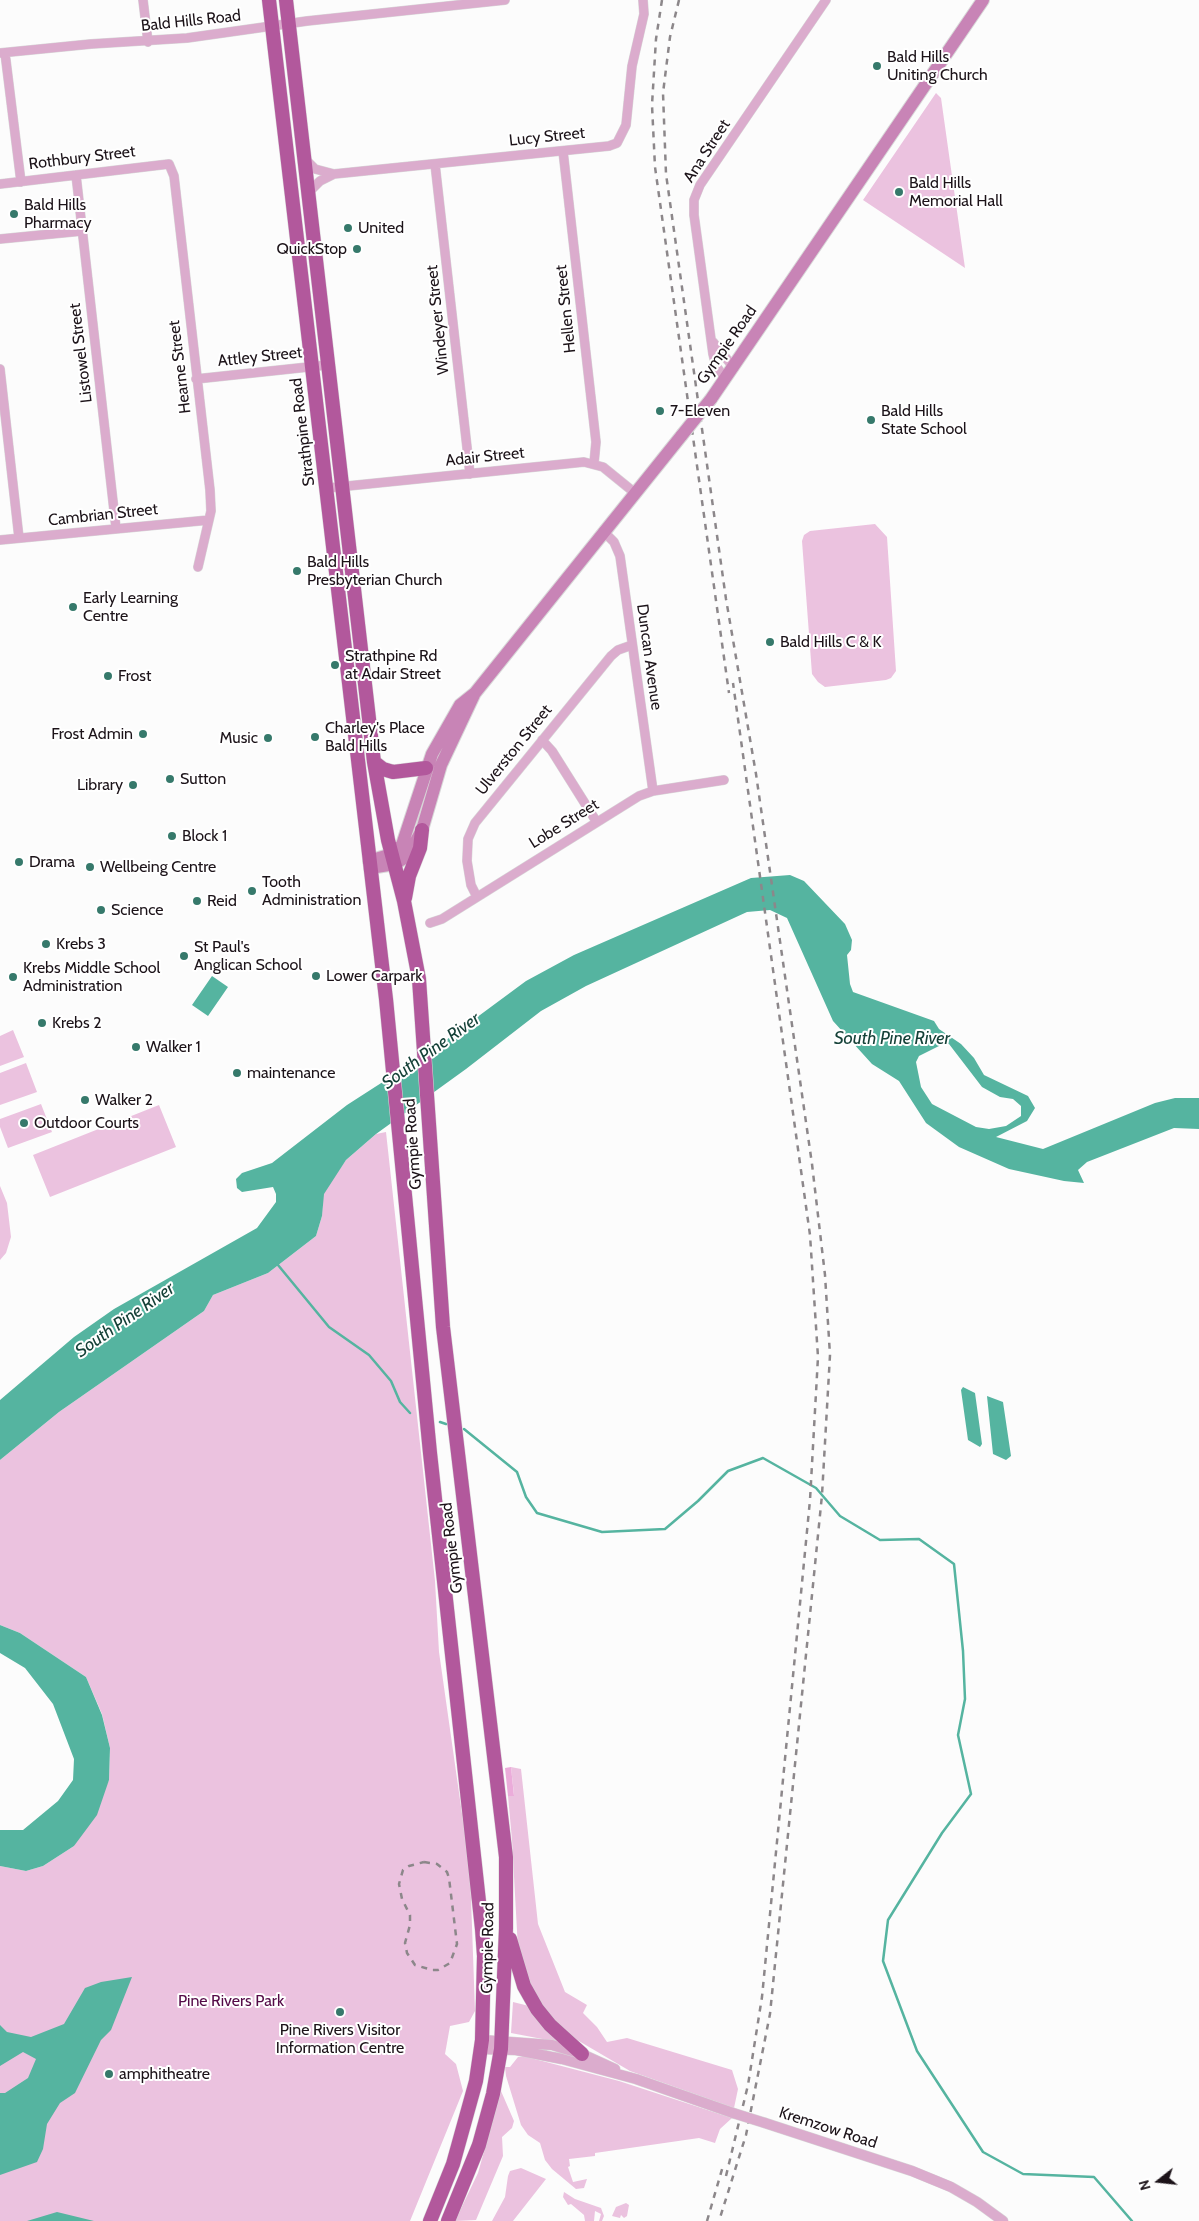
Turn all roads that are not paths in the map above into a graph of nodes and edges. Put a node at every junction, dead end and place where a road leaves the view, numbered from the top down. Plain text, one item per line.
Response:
1 (144, 0) edge
2 (269, 0) edge
3 (286, 0) edge
4 (505, 0) edge
5 (643, 0) edge
6 (826, 0) edge
7 (983, 0) edge
8 (289, 24) junction
9 (274, 26) junction
10 (148, 42) junction
11 (3, 53) edge
12 (564, 151) junction
13 (304, 158) junction
14 (169, 164) joint
15 (435, 164) junction
16 (334, 174) junction
17 (76, 175) junction
18 (21, 182) junction
19 (0, 184) edge
20 (308, 193) junction
21 (82, 231) junction
22 (0, 239) edge
23 (713, 342) junction
24 (320, 366) junction
25 (734, 368) junction
26 (0, 369) edge
27 (196, 379) junction
28 (726, 379) junction
29 (594, 463) junction
30 (470, 474) junction
31 (334, 487) junction
32 (635, 493) junction
33 (209, 520) junction
34 (116, 528) junction
35 (603, 531) junction
36 (19, 538) junction
37 (0, 540) edge
38 (198, 567) dead end
39 (632, 645) junction
40 (475, 692) junction
41 (542, 740) junction
42 (374, 762) junction
43 (426, 768) junction
44 (724, 780) dead end
45 (653, 791) junction
46 (596, 822) junction
47 (422, 830) junction
48 (393, 859) junction
49 (370, 864) junction
50 (477, 897) junction
51 (404, 901) junction
52 (430, 923) dead end
53 (506, 1928) junction
54 (481, 2044) junction
55 (502, 2044) junction
56 (582, 2054) junction
57 (636, 2079) junction
58 (430, 2221) edge
59 (448, 2221) edge
60 (1003, 2221) edge

1 - 10 street
2 - 9 highway, Strathpine Road
3 - 8 highway, Strathpine Road
4 - 8 street, Bald Hills Road
5 - 12 street, Lucy Street
6 - 23 street, Ana Street
7 - 25 main road, Gympie Road
8 - 9 street, Bald Hills Road
8 - 13 highway, Strathpine Road
9 - 10 street, Bald Hills Road
9 - 24 highway, Strathpine Road
10 - 11 street, Bald Hills Road
11 - 18 street
12 - 15 street, Lucy Street
12 - 29 street, Hellen Street
13 - 16 street, Lucy Street
13 - 20 highway, Strathpine Road
14 - 17 street, Rothbury Street
14 - 27 street, Hearne Street
15 - 16 street, Lucy Street
15 - 30 street, Windeyer Street
16 - 20 street, Lucy Street
17 - 18 street, Rothbury Street
17 - 21 street, Listowel Street
18 - 19 street, Rothbury Street
20 - 24 highway, Strathpine Road
21 - 22 street
21 - 34 street, Listowel Street
23 - 25 street
23 - 28 street, Ana Street
24 - 27 street, Attley Street
24 - 31 highway, Strathpine Road
25 - 28 main road, Gympie Road
26 - 36 street
27 - 33 street, Hearne Street
28 - 32 main road, Gympie Road, bridge
29 - 30 street, Adair Street
29 - 32 street
30 - 31 street, Adair Street
31 - 42 highway, Strathpine Road
31 - 49 highway, Strathpine Road
32 - 35 main road, Gympie Road
33 - 34 street, Cambrian Street
33 - 38 street, Hearne Street
34 - 36 street, Cambrian Street
35 - 39 street, Duncan Avenue
35 - 40 main road, Gympie Road
36 - 37 street, Cambrian Street
39 - 41 street, Ulverston Street
39 - 45 street, Duncan Avenue
40 - 43 main road, Gympie Road
40 - 47 main road, Gympie Road
41 - 46 street
41 - 50 street, Ulverston Street
42 - 43 highway
42 - 48 highway, Strathpine Road
43 - 48 main road, Gympie Road
44 - 45 street, Lobe Street
45 - 46 street, Lobe Street
46 - 50 street, Lobe Street
47 - 48 main road, Gympie Road
47 - 51 highway
48 - 49 main road
48 - 51 highway, Gympie Road
49 - 54 highway, Gympie Road
50 - 52 street, Lobe Street
51 - 53 highway, Gympie Road
53 - 55 highway, Gympie Road
53 - 56 highway
54 - 55 street, Kremzow Road
54 - 58 highway, Gympie Road
55 - 56 street, Kremzow Road
55 - 57 street, Kremzow Road
55 - 59 highway, Gympie Road
56 - 57 street, Kremzow Road
57 - 60 street, Kremzow Road, bridge

